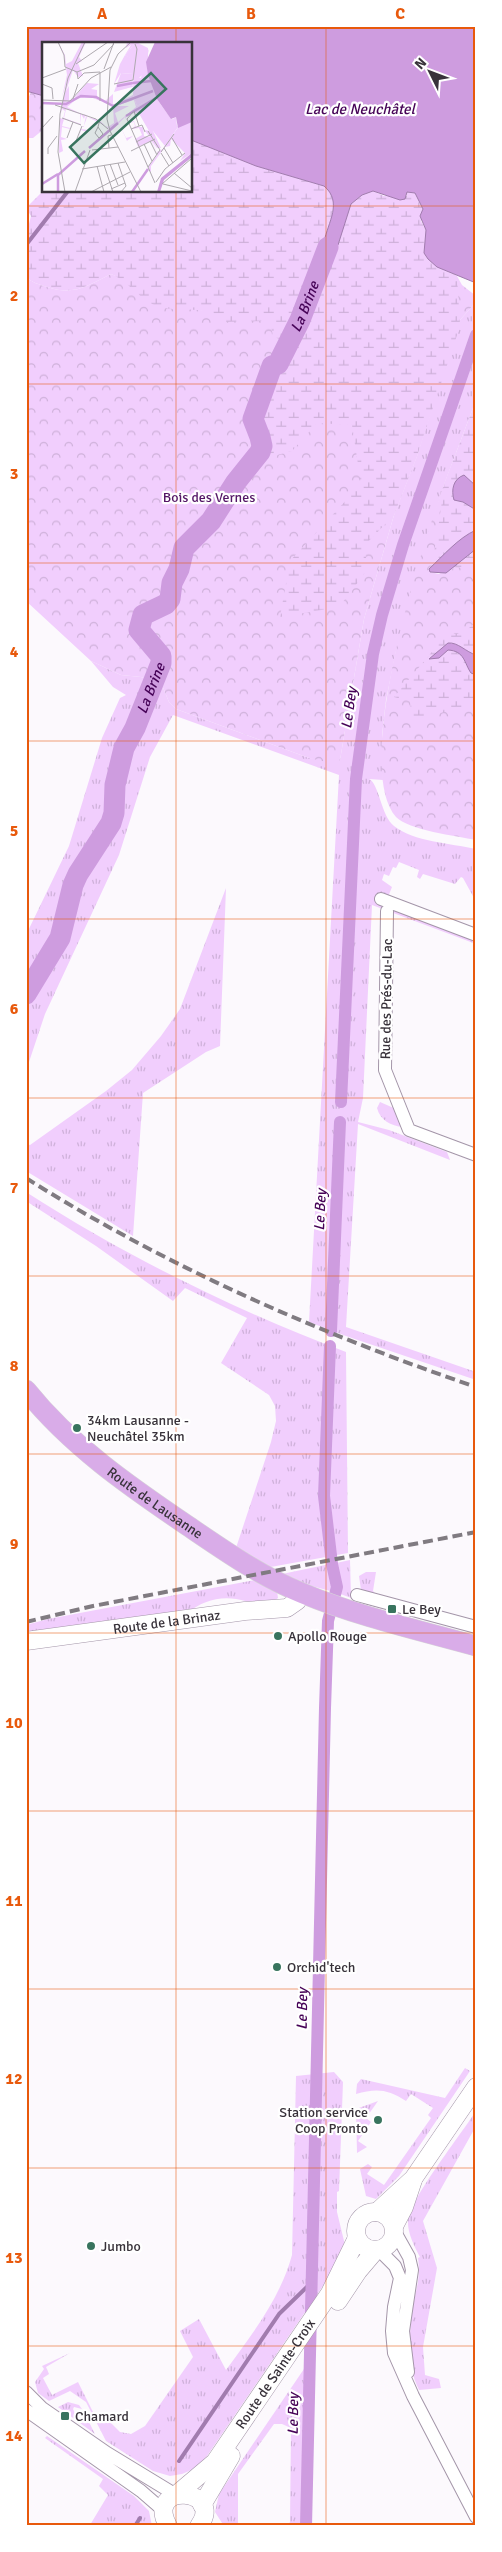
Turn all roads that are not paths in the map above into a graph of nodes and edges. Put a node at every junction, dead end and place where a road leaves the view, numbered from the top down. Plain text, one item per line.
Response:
1 (381, 899) dead end
2 (387, 911) dead end
3 (476, 935) edge
4 (476, 1155) edge
5 (26, 1390) edge
6 (309, 1596) junction
7 (355, 1603) junction
8 (476, 1627) edge
9 (26, 1641) edge
10 (476, 1646) edge
11 (476, 2087) edge
12 (413, 2179) junction
13 (377, 2212) junction
14 (394, 2229) junction
15 (357, 2238) junction
16 (377, 2251) junction
17 (26, 2392) edge
18 (413, 2396) junction
19 (26, 2410) edge
20 (176, 2495) junction
21 (202, 2505) junction
22 (476, 2517) edge
23 (165, 2521) edge
24 (199, 2526) edge

1 - 3 street
2 - 4 street, Rue des Prés-du-Lac
5 - 6 main road, Route de Lausanne
6 - 7 main road, Route de Lausanne
6 - 9 main road, Route de la Brinaz
7 - 8 street
7 - 10 main road, Route de Lausanne
11 - 12 main road
12 - 13 main road
12 - 14 main road
13 - 14 main road
13 - 15 main road
14 - 16 main road
14 - 18 street
15 - 16 main road
15 - 20 main road, Route de Sainte-Croix
16 - 18 street
16 - 21 main road, Route de Sainte-Croix
17 - 20 street
18 - 22 street
19 - 23 street
20 - 21 main road
20 - 23 main road, Route de Sainte-Croix
21 - 24 main road

